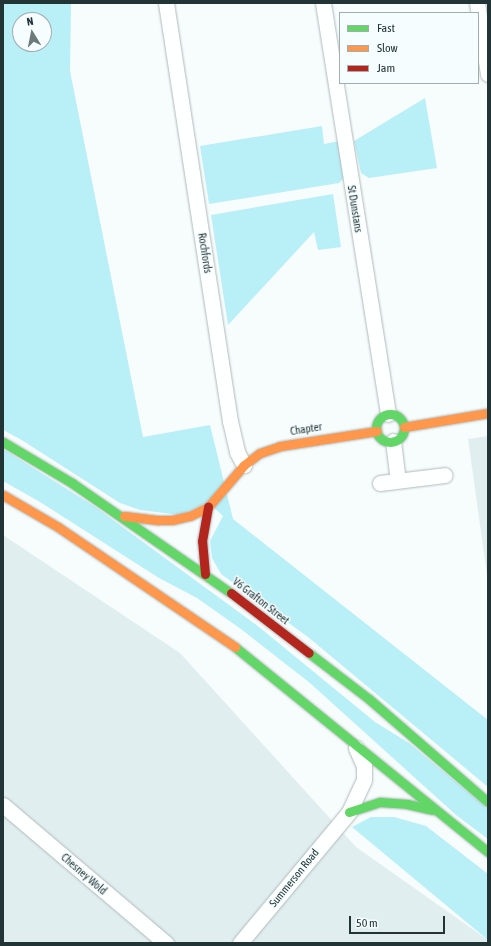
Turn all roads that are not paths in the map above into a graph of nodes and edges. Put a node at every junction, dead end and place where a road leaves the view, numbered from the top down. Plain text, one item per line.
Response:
1 (166, 3) edge
2 (322, 3) edge
3 (479, 16) edge
4 (488, 74) edge
5 (488, 413) edge
6 (388, 414) junction
7 (404, 427) junction
8 (377, 431) junction
9 (393, 441) junction
10 (3, 442) edge
11 (244, 465) junction
12 (445, 475) dead end
13 (398, 480) junction
14 (380, 483) dead end
15 (3, 495) edge
16 (208, 507) junction
17 (119, 515) junction
18 (205, 574) junction
19 (353, 742) junction
20 (488, 802) edge
21 (3, 805) edge
22 (349, 812) junction
23 (437, 812) junction
24 (488, 852) edge
25 (166, 943) edge
26 (240, 943) edge

1 - 11 street, Rochfords
2 - 6 street, St Dunstans
3 - 4 street
5 - 7 street
6 - 7 street
6 - 8 street
7 - 9 street
8 - 9 street
8 - 11 street, Chapter
9 - 13 street
10 - 17 street, V6 Grafton Street
11 - 16 street
12 - 13 street
13 - 14 street
15 - 19 street
16 - 17 street
16 - 18 street
17 - 18 street, V6 Grafton Street
18 - 20 street, V6 Grafton Street
19 - 22 street, Summerson Road
19 - 23 street
21 - 25 street, Chesney Wold
22 - 23 street
22 - 26 street, Summerson Road
23 - 24 street

